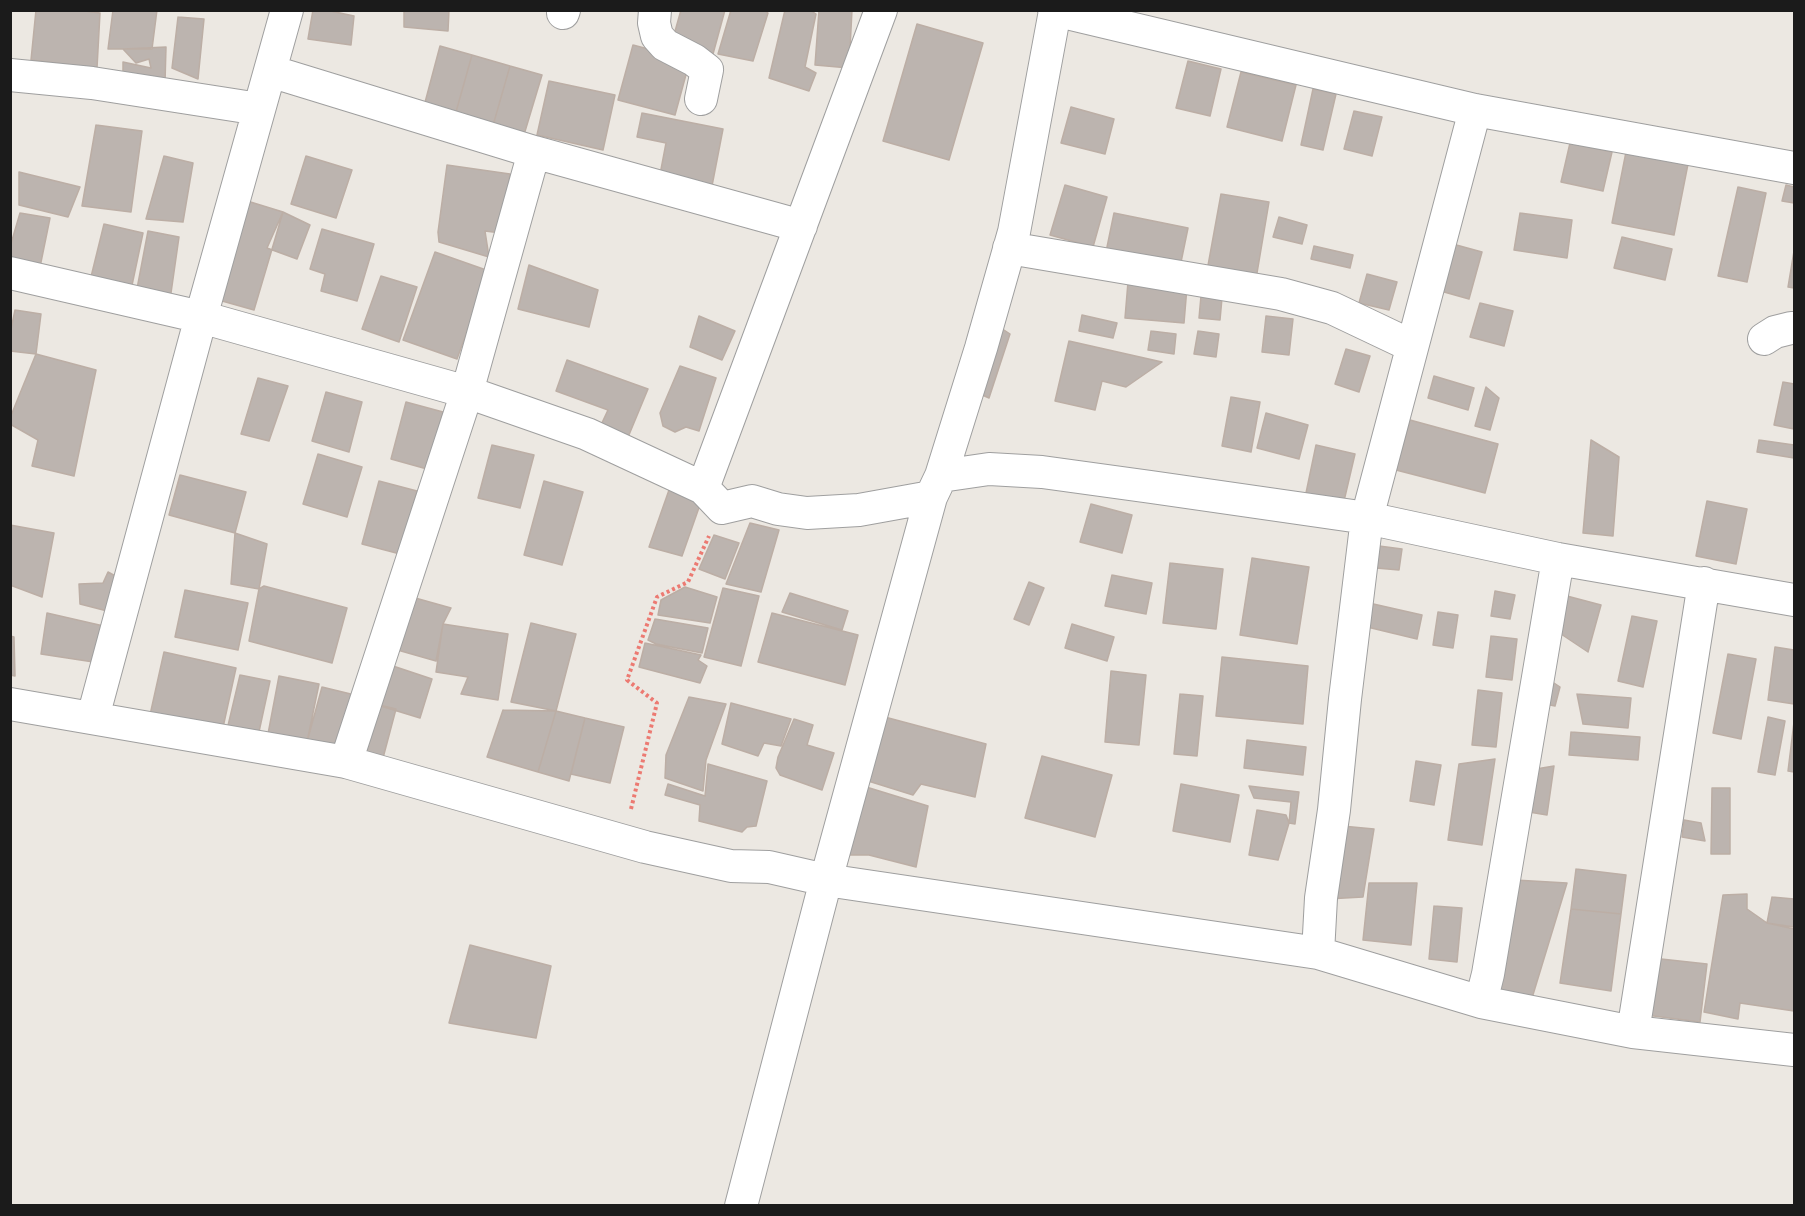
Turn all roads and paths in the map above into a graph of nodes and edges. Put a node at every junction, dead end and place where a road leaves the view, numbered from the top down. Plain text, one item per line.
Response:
1 (287, 10) edge
2 (655, 10) edge
3 (881, 10) edge
4 (1054, 10) edge
5 (270, 71) junction
6 (10, 75) edge
7 (700, 99) dead end
8 (259, 109) junction
9 (1474, 110) junction
10 (534, 152) junction
11 (1794, 168) edge
12 (801, 226) junction
13 (1009, 248) junction
14 (10, 273) edge
15 (201, 317) junction
16 (1794, 328) edge
17 (1764, 339) dead end
18 (1412, 346) junction
19 (467, 392) junction
20 (936, 487) junction
21 (713, 498) junction
22 (1367, 518) junction
23 (1558, 559) junction
24 (1704, 583) junction
25 (1794, 600) edge
26 (10, 704) edge
27 (93, 717) junction
28 (346, 762) junction
29 (623, 839) junction
30 (826, 880) junction
31 (1318, 953) junction
32 (1481, 1002) junction
33 (1633, 1032) junction
34 (1794, 1050) edge
35 (741, 1206) edge

1 - 5 street
2 - 7 street
3 - 12 street
4 - 9 street
4 - 13 street
5 - 8 street
5 - 10 street
6 - 8 street
8 - 15 street
9 - 11 street
9 - 18 street
10 - 12 street
10 - 19 street
12 - 21 street
13 - 18 street
13 - 20 street
14 - 15 street
15 - 19 street
15 - 27 street
16 - 17 street
18 - 22 street
19 - 21 street
19 - 28 street
20 - 21 street
20 - 22 street
20 - 30 street
21 - 29 path
22 - 23 street
22 - 31 street
23 - 24 street
23 - 32 street
24 - 25 street
24 - 33 street
26 - 27 street
27 - 28 street
28 - 29 street
29 - 30 street
30 - 31 street
30 - 35 street
31 - 32 street
32 - 33 street
33 - 34 street

